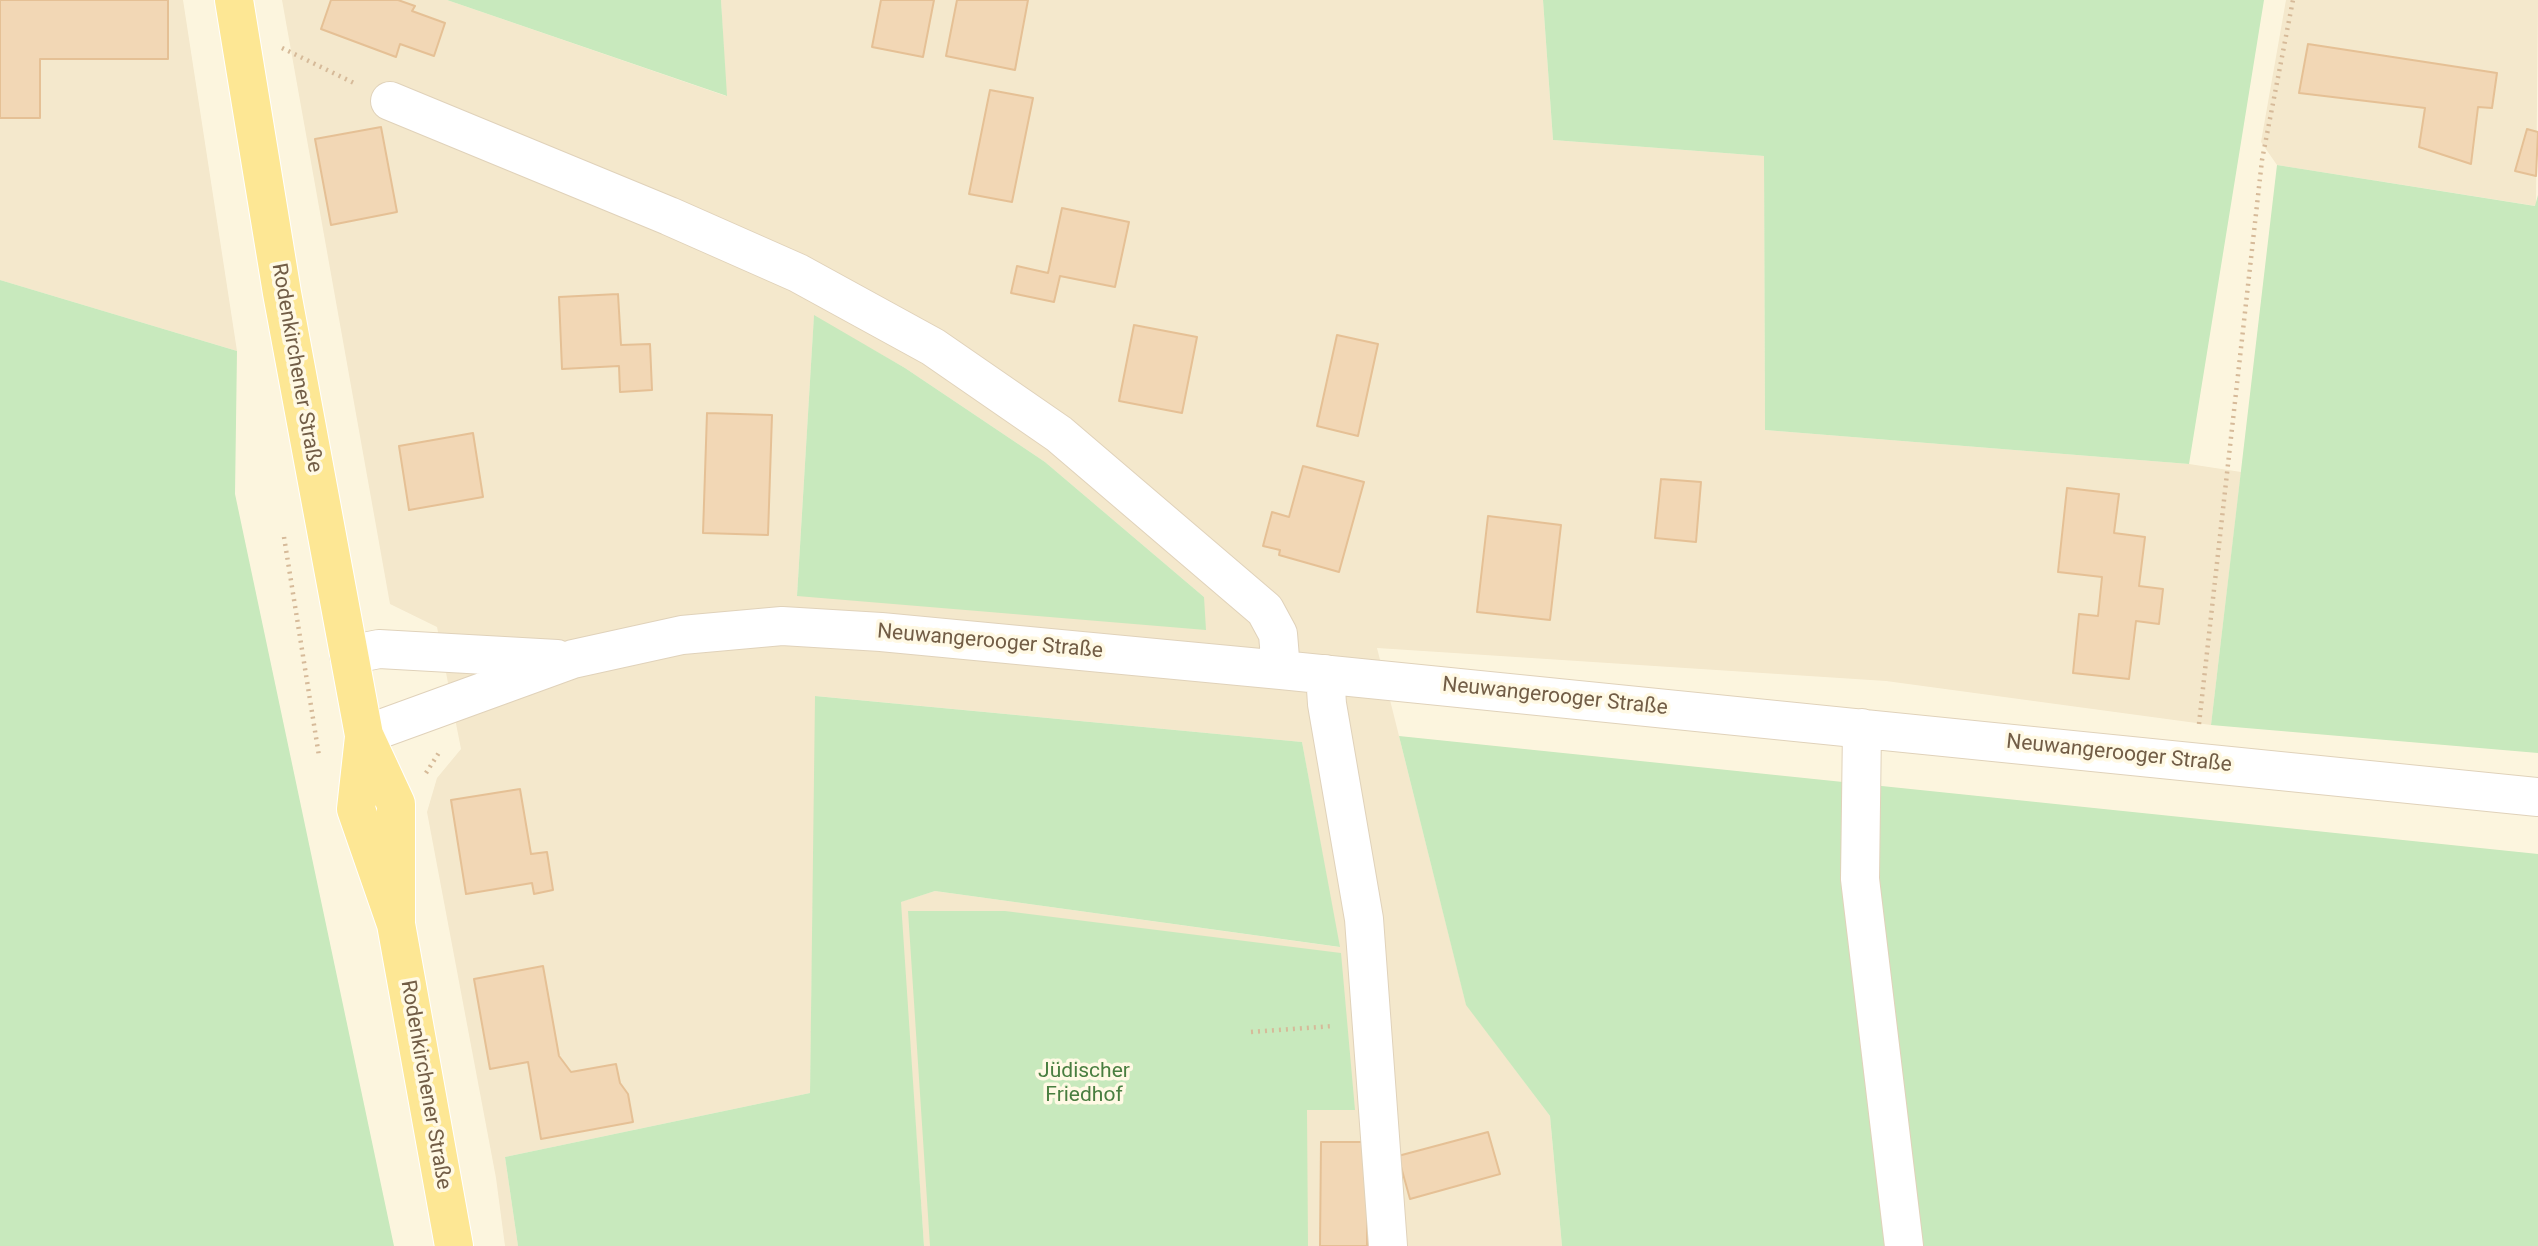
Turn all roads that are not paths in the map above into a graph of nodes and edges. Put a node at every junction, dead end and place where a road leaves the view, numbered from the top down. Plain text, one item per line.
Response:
1 (234, 0) edge
2 (390, 102) road end
3 (349, 655) junction
4 (573, 659) junction
5 (1281, 670) junction
6 (1325, 674) junction
7 (1862, 728) junction
8 (364, 735) junction
9 (2538, 797) edge
10 (454, 1246) edge
11 (1388, 1246) edge
12 (1904, 1246) edge

1 - 3 main road, Rodenkirchener Straße
2 - 5 street
3 - 4 street, Neuwangerooger Straße
3 - 8 main road, Rodenkirchener Straße
4 - 5 street, Neuwangerooger Straße
4 - 8 street, Neuwangerooger Straße
5 - 6 street, Neuwangerooger Straße
6 - 7 street, Neuwangerooger Straße
6 - 11 street
7 - 9 street, Neuwangerooger Straße
7 - 12 street
8 - 10 main road, Rodenkirchener Straße

